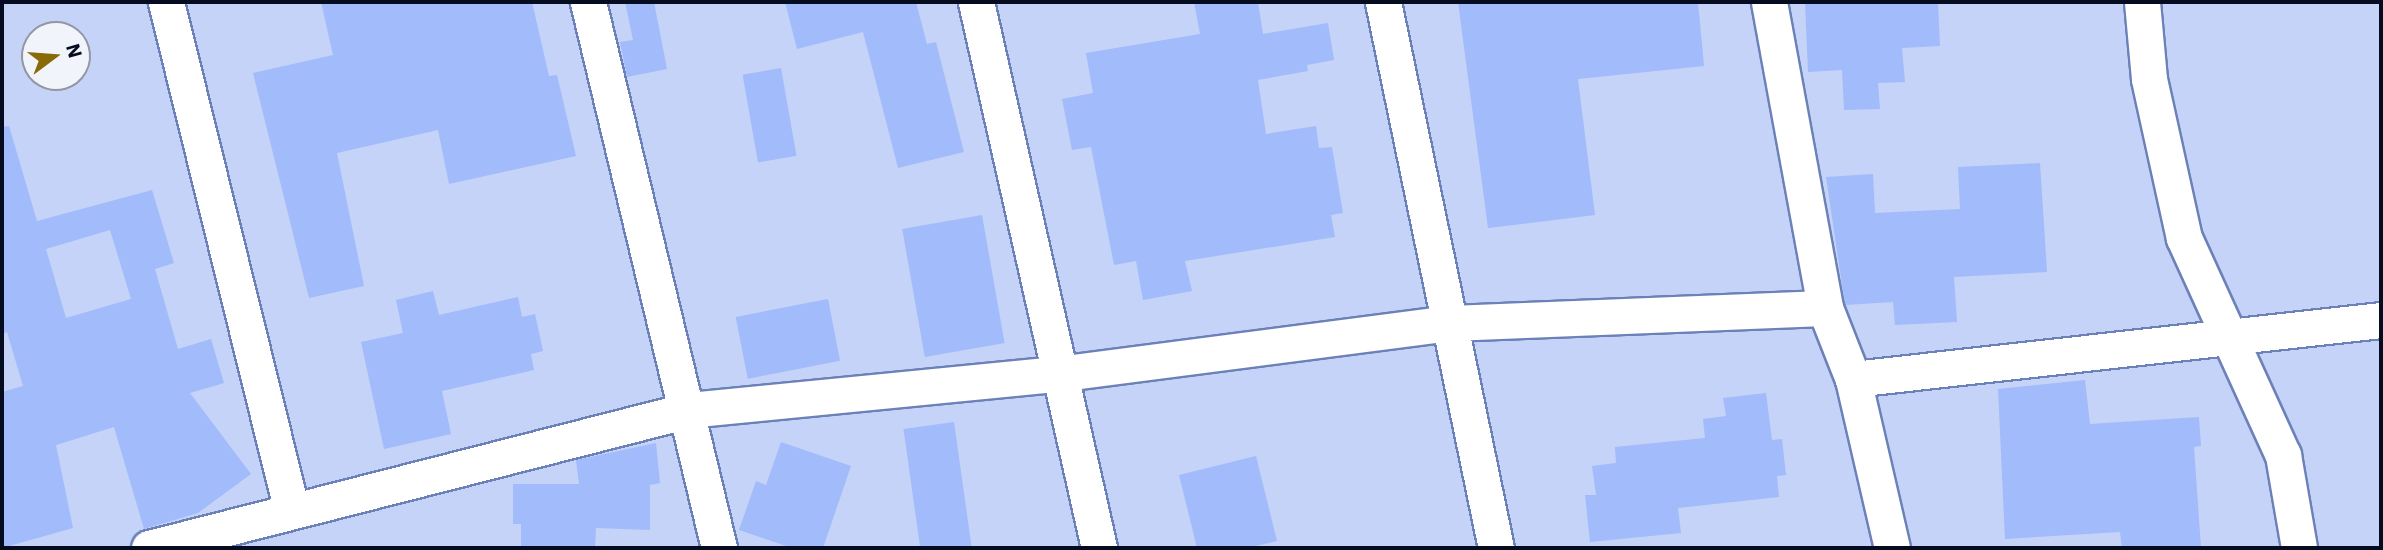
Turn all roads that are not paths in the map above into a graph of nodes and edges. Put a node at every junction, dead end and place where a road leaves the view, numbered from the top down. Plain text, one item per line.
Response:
1 (166, 2) edge
2 (588, 2) edge
3 (976, 2) edge
4 (1383, 2) edge
5 (1769, 2) edge
6 (2142, 2) edge
7 (1825, 308) junction
8 (2381, 320) edge
9 (1449, 323) junction
10 (2229, 338) junction
11 (1057, 373) junction
12 (1853, 379) junction
13 (689, 410) junction
14 (291, 508) junction
15 (149, 548) edge
16 (719, 548) edge
17 (1099, 548) edge
18 (1496, 548) edge
19 (1892, 548) edge
20 (2299, 548) edge

1 - 14 street
2 - 13 street
3 - 11 street
4 - 9 street
5 - 7 street
6 - 10 street
7 - 9 street
7 - 12 street
8 - 10 street
9 - 11 street
9 - 18 street
10 - 12 street
10 - 20 street
11 - 13 street
11 - 17 street
12 - 19 street
13 - 14 street
13 - 16 street
14 - 15 street

